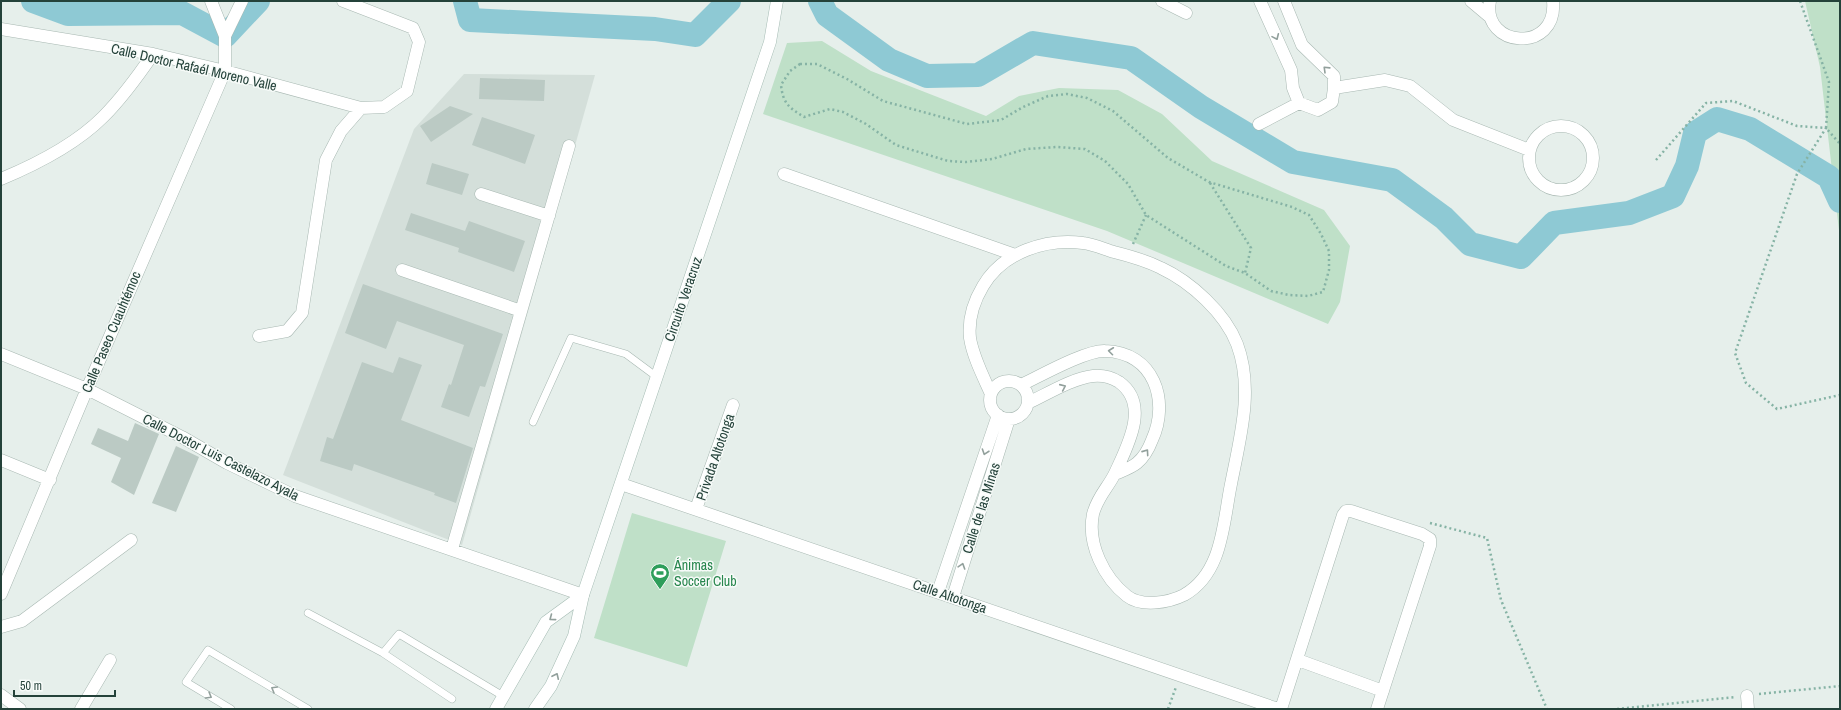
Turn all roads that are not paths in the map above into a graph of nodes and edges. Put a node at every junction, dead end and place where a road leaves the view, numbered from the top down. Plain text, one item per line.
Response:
1 (211, 1) edge
2 (242, 1) edge
3 (343, 1) edge
4 (777, 1) edge
5 (1162, 1) edge
6 (1260, 1) edge
7 (1284, 1) edge
8 (1472, 1) edge
9 (1490, 1) edge
10 (1553, 1) edge
11 (1186, 13) dead end
12 (1490, 16) junction
13 (1, 29) edge
14 (225, 36) junction
15 (153, 54) junction
16 (225, 71) junction
17 (1334, 88) junction
18 (1300, 104) junction
19 (361, 108) junction
20 (1259, 124) dead end
21 (569, 146) dead end
22 (1529, 150) junction
23 (784, 174) dead end
24 (1, 179) edge
25 (481, 194) dead end
26 (549, 216) junction
27 (1015, 255) junction
28 (402, 270) dead end
29 (521, 311) junction
30 (259, 336) dead end
31 (1, 354) edge
32 (981, 370) junction
33 (657, 377) junction
34 (1000, 383) junction
35 (1021, 385) junction
36 (87, 389) junction
37 (990, 394) junction
38 (1028, 402) junction
39 (733, 405) dead end
40 (1004, 417) junction
41 (533, 422) dead end
42 (1, 460) edge
43 (1115, 474) junction
44 (50, 480) junction
45 (621, 484) junction
46 (973, 488) junction
47 (986, 493) junction
48 (696, 509) junction
49 (131, 540) dead end
50 (953, 546) junction
51 (452, 549) junction
52 (967, 550) junction
53 (938, 592) junction
54 (1, 594) edge
55 (583, 595) junction
56 (953, 597) junction
57 (308, 613) dead end
58 (1, 627) edge
59 (383, 653) junction
60 (110, 660) dead end
61 (1298, 660) junction
62 (1383, 691) junction
63 (1, 695) edge
64 (503, 696) junction
65 (1748, 696) road end
66 (452, 699) dead end
67 (20, 709) edge
68 (82, 709) edge
69 (231, 709) edge
70 (308, 709) edge
71 (496, 709) edge
72 (535, 709) edge
73 (1278, 709) edge
74 (1281, 709) edge
75 (1377, 709) edge
76 (1748, 709) edge

1 - 14 street
2 - 14 street
3 - 19 street, Calle Doctor Rafaél Moreno Valle
4 - 33 street, Circuito Veracruz
5 - 11 street
6 -> 18 street
17 -> 7 street
8 - 12 street
9 - 12 street
10 - 12 street
13 - 15 street, Calle Doctor Rafaél Moreno Valle
14 - 16 street
15 - 16 street, Calle Doctor Rafaél Moreno Valle
15 - 24 street
16 - 19 street, Calle Doctor Rafaél Moreno Valle
16 - 36 street, Calle Paseo Cuauhtémoc
17 - 18 street
17 - 22 street
18 - 20 street
19 - 30 street
21 - 26 street
22 - 22 street
23 - 27 street
25 - 26 street
26 - 29 street
27 - 32 street
27 - 43 street
28 - 29 street
29 - 51 street
31 - 36 street, Calle Doctor Luis Castelazo Ayala
32 - 34 street
32 - 37 street
33 - 41 lane
33 - 45 street, Circuito Veracruz
34 - 35 street
34 - 37 street
35 - 38 street
43 -> 35 street
36 - 44 street, Calle Paseo Cuauhtémoc
36 - 51 street, Calle Doctor Luis Castelazo Ayala
37 - 40 street
38 - 40 street
38 -> 43 street
39 - 48 street, Privada Altotonga
40 -> 46 street, Calle de las Minas
40 - 47 street, Calle de las Minas
42 - 44 street
44 - 54 street, Calle Paseo Cuauhtémoc
45 - 48 street, Calle Altotonga
45 - 55 street, Circuito Veracruz
46 - 47 street
46 - 50 street, Calle de las Minas
47 - 52 street, Calle de las Minas
48 - 53 street, Calle Altotonga
49 - 58 street
50 - 52 street
50 - 53 street, Calle de las Minas
51 - 55 street, Calle Doctor Luis Castelazo Ayala
56 -> 52 street, Calle de las Minas
53 - 56 street, Calle Altotonga
55 -> 64 street
72 -> 55 street, Circuito Veracruz
56 - 73 street, Calle Altotonga
57 - 59 lane
59 - 64 lane
59 - 66 lane
60 - 68 street
61 - 62 street
61 - 62 street
61 - 74 street
62 - 75 street
63 - 67 street
64 - 71 street
65 - 76 street
70 -> 69 lane

